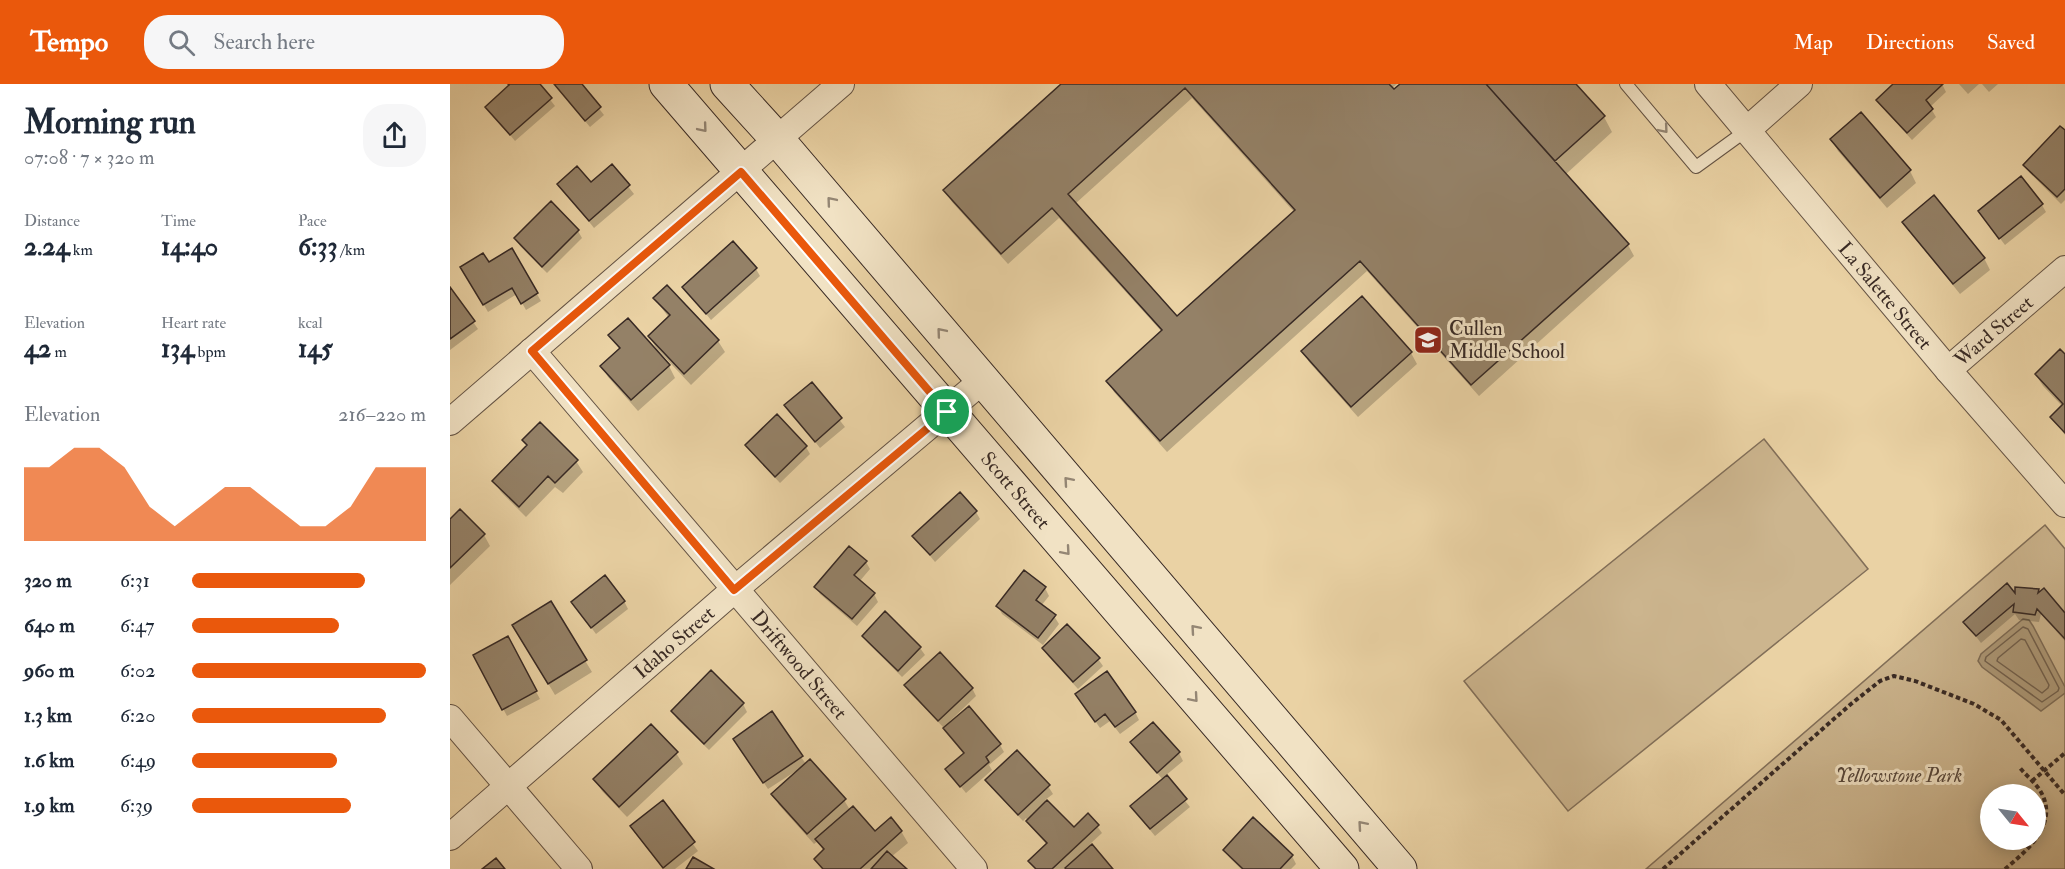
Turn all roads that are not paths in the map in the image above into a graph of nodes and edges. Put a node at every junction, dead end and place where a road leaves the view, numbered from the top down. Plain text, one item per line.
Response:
1 (666, 84) edge
2 (727, 84) edge
3 (841, 84) edge
4 (1626, 84) edge
5 (1708, 84) edge
6 (1799, 84) edge
7 (1747, 129) junction
8 (778, 140) junction
9 (741, 172) junction
10 (2065, 268) edge
11 (532, 351) junction
12 (1948, 370) junction
13 (982, 381) junction
14 (947, 412) junction
15 (450, 422) edge
16 (2065, 504) edge
17 (734, 590) junction
18 (450, 718) edge
19 (508, 788) junction
20 (450, 837) edge
21 (1388, 865) edge
22 (579, 869) edge
23 (974, 869) edge
24 (1342, 869) edge

1 -> 9 main road, Scott Street
2 - 8 main road
3 - 8 street
4 -> 7 lane
5 - 7 street, La Salette Street
6 - 7 street
7 - 12 street, La Salette Street
8 - 9 street
13 -> 8 main road
9 - 11 street
9 - 14 main road, Scott Street
10 - 12 street, Ward Street
11 - 15 street
11 - 17 street, Driftwood Street
12 - 16 street, La Salette Street
13 - 14 street, Idaho Street
21 -> 13 main road
14 - 17 street, Idaho Street
14 -> 24 main road, Scott Street
17 - 19 street, Idaho Street
17 - 23 street, Driftwood Street
18 - 19 street
19 - 20 street, Idaho Street
19 - 22 street

